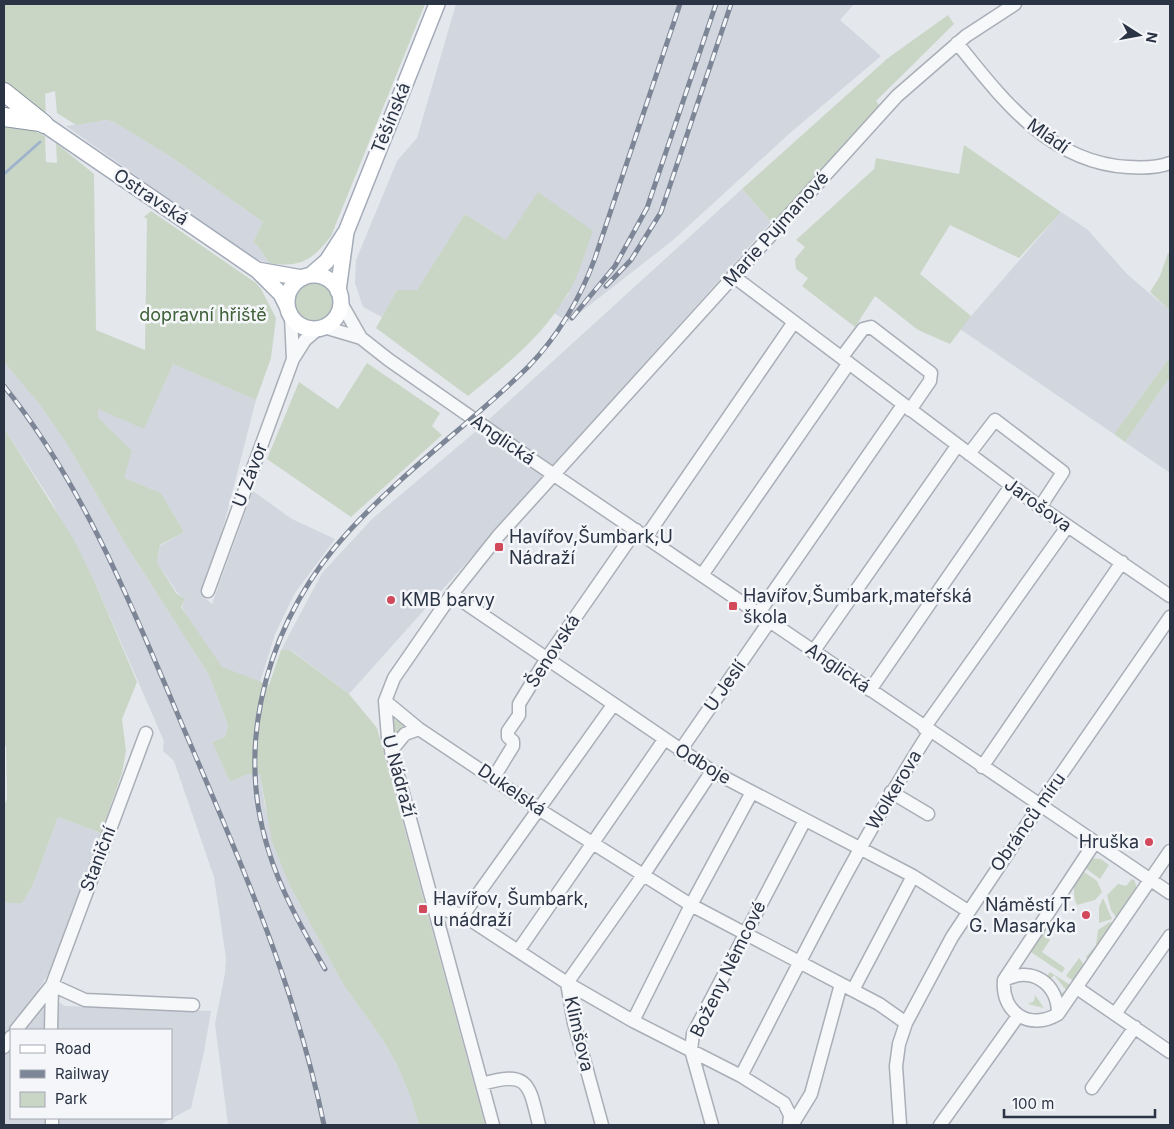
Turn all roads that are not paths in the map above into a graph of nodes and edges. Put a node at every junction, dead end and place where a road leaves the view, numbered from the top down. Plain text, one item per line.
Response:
1 (437, 4) edge
2 (1015, 4) edge
3 (957, 43) junction
4 (4, 92) edge
5 (4, 109) edge
6 (4, 117) edge
7 (38, 122) junction
8 (1170, 163) edge
9 (346, 232) junction
10 (257, 270) junction
11 (306, 276) junction
12 (733, 276) junction
13 (339, 297) junction
14 (289, 311) junction
15 (794, 322) junction
16 (321, 328) junction
17 (361, 338) junction
18 (293, 359) junction
19 (846, 360) junction
20 (906, 407) junction
21 (957, 446) junction
22 (968, 454) junction
23 (554, 474) junction
24 (1011, 486) junction
25 (1040, 507) junction
26 (1067, 527) junction
27 (641, 533) junction
28 (1122, 562) junction
29 (702, 575) junction
30 (208, 591) dead end
31 (452, 594) junction
32 (1170, 596) edge
33 (758, 614) junction
34 (1170, 617) edge
35 (769, 622) junction
36 (813, 652) junction
37 (548, 658) junction
38 (870, 690) junction
39 (385, 701) junction
40 (613, 705) junction
41 (419, 729) junction
42 (927, 729) junction
43 (146, 733) dead end
44 (664, 740) junction
45 (391, 751) junction
46 (680, 751) junction
47 (982, 767) junction
48 (712, 771) junction
49 (494, 778) junction
50 (752, 792) junction
51 (891, 792) junction
52 (1040, 805) junction
53 (540, 810) junction
54 (928, 814) dead end
55 (805, 820) junction
56 (1095, 842) junction
57 (593, 843) junction
58 (860, 848) junction
59 (1170, 851) edge
60 (643, 875) junction
61 (913, 876) junction
62 (1150, 879) junction
63 (1170, 893) edge
64 (691, 905) junction
65 (434, 907) junction
66 (968, 911) junction
67 (463, 915) junction
68 (745, 934) junction
69 (1170, 936) edge
70 (518, 951) junction
71 (800, 964) junction
72 (1004, 980) junction
73 (567, 983) junction
74 (841, 984) junction
75 (52, 985) junction
76 (1077, 988) junction
77 (854, 990) junction
78 (192, 1005) dead end
79 (1058, 1014) junction
80 (1115, 1014) junction
81 (1018, 1016) junction
82 (633, 1021) junction
83 (906, 1023) junction
84 (1135, 1027) junction
85 (17, 1029) edge
86 (51, 1029) edge
87 (690, 1050) junction
88 (1170, 1052) edge
89 (741, 1076) junction
90 (482, 1084) junction
91 (1092, 1088) dead end
92 (493, 1125) edge
93 (539, 1125) edge
94 (602, 1125) edge
95 (712, 1125) edge
96 (790, 1125) edge
97 (900, 1125) edge
98 (940, 1125) edge

1 - 9 main road, Těšínská
2 - 3 street, Marie Pujmanové
3 - 8 street, Mládí
3 - 12 street, Marie Pujmanové
4 - 7 highway
5 - 7 highway
6 - 7 highway
7 - 10 main road, Ostravská
9 - 11 main road, Těšínská
9 - 13 main road, Těšínská
10 - 11 main road, Ostravská
10 - 14 main road, Ostravská
11 - 13 main road
11 - 14 main road
12 - 15 street, Jarošova
12 - 23 street, Marie Pujmanové
13 - 16 main road
13 - 17 street, Anglická
14 - 16 main road
14 - 18 street, U Závor
15 - 19 street, Jarošova
15 - 27 street, Šenovská
16 - 17 street, Anglická
16 - 18 street, U Závor
17 - 23 street, Anglická
18 - 30 street, U Závor
19 - 20 street, Jarošova
19 - 20 street
19 - 29 street
20 - 21 street, Jarošova
20 - 33 street
21 - 22 street, Jarošova
21 - 36 street
22 - 24 street, Jarošova
22 - 25 street
23 - 27 street, Anglická
23 - 31 street, U Nádraží
24 - 25 street, Jarošova
24 - 38 street
25 - 26 street, Jarošova
26 - 28 street, Jarošova
26 - 42 street, Wolkerova
27 - 29 street, Anglická
27 - 37 street, Šenovská
28 - 32 street, Jarošova
28 - 47 street
29 - 33 street, Anglická
31 - 37 street, Odboje
31 - 39 street, U Nádraží
33 - 35 street, Anglická
34 - 52 street, Obránců míru
35 - 36 street, Anglická
35 - 46 street, U Jeslí
36 - 38 street, Anglická
37 - 40 street, Odboje
37 - 49 street, Šenovská
38 - 42 street, Anglická
39 - 41 street, Dukelská
39 - 45 street, U Nádraží
40 - 44 street, Odboje
40 - 53 street
41 - 45 street
41 - 49 street, Dukelská
42 - 47 street, Anglická
42 - 51 street, Wolkerova
43 - 75 street, Staniční
44 - 46 street, Odboje
44 - 57 street
45 - 65 street, U Nádraží
46 - 48 street, Odboje
47 - 52 street, Anglická
48 - 50 street, Odboje
48 - 60 street
49 - 53 street, Dukelská
50 - 55 street, Odboje
50 - 64 street
51 - 54 street
51 - 58 street, Wolkerova
52 - 56 street, Anglická
52 - 66 street, Obránců míru
53 - 57 street, Dukelská
53 - 67 street
55 - 58 street, Odboje
55 - 68 street, Boženy Němcové
56 - 62 street, Anglická
56 - 72 street
57 - 60 street, Dukelská
57 - 70 street
58 - 61 street, Odboje
58 - 71 street
59 - 62 street
60 - 64 street, Dukelská
60 - 73 street, Klimšova
61 - 66 street, Odboje
61 - 77 street
62 - 63 street
62 - 76 street
64 - 68 street, Dukelská
64 - 82 street
65 - 67 street
65 - 90 street, U Nádraží
66 - 83 street, Obránců míru
67 - 70 street
68 - 71 street, Dukelská
68 - 87 street, Boženy Němcové
69 - 80 street
70 - 73 street
71 - 74 street, Dukelská
71 - 89 street
72 - 79 street
72 - 81 street
73 - 82 street
73 - 94 street, Klimšova
74 - 77 street, Dukelská
74 - 96 street
75 - 78 street
75 - 85 street, Staniční
75 - 86 street, Staniční
76 - 79 street
76 - 80 street
77 - 83 street, Dukelská
79 - 81 street
80 - 84 street
81 - 98 street
82 - 87 street
83 - 97 street, Obránců míru
84 - 88 street
84 - 91 street
87 - 89 street
87 - 95 street, Boženy Němcové
89 - 96 street
90 - 92 street, U Nádraží
90 - 93 street

